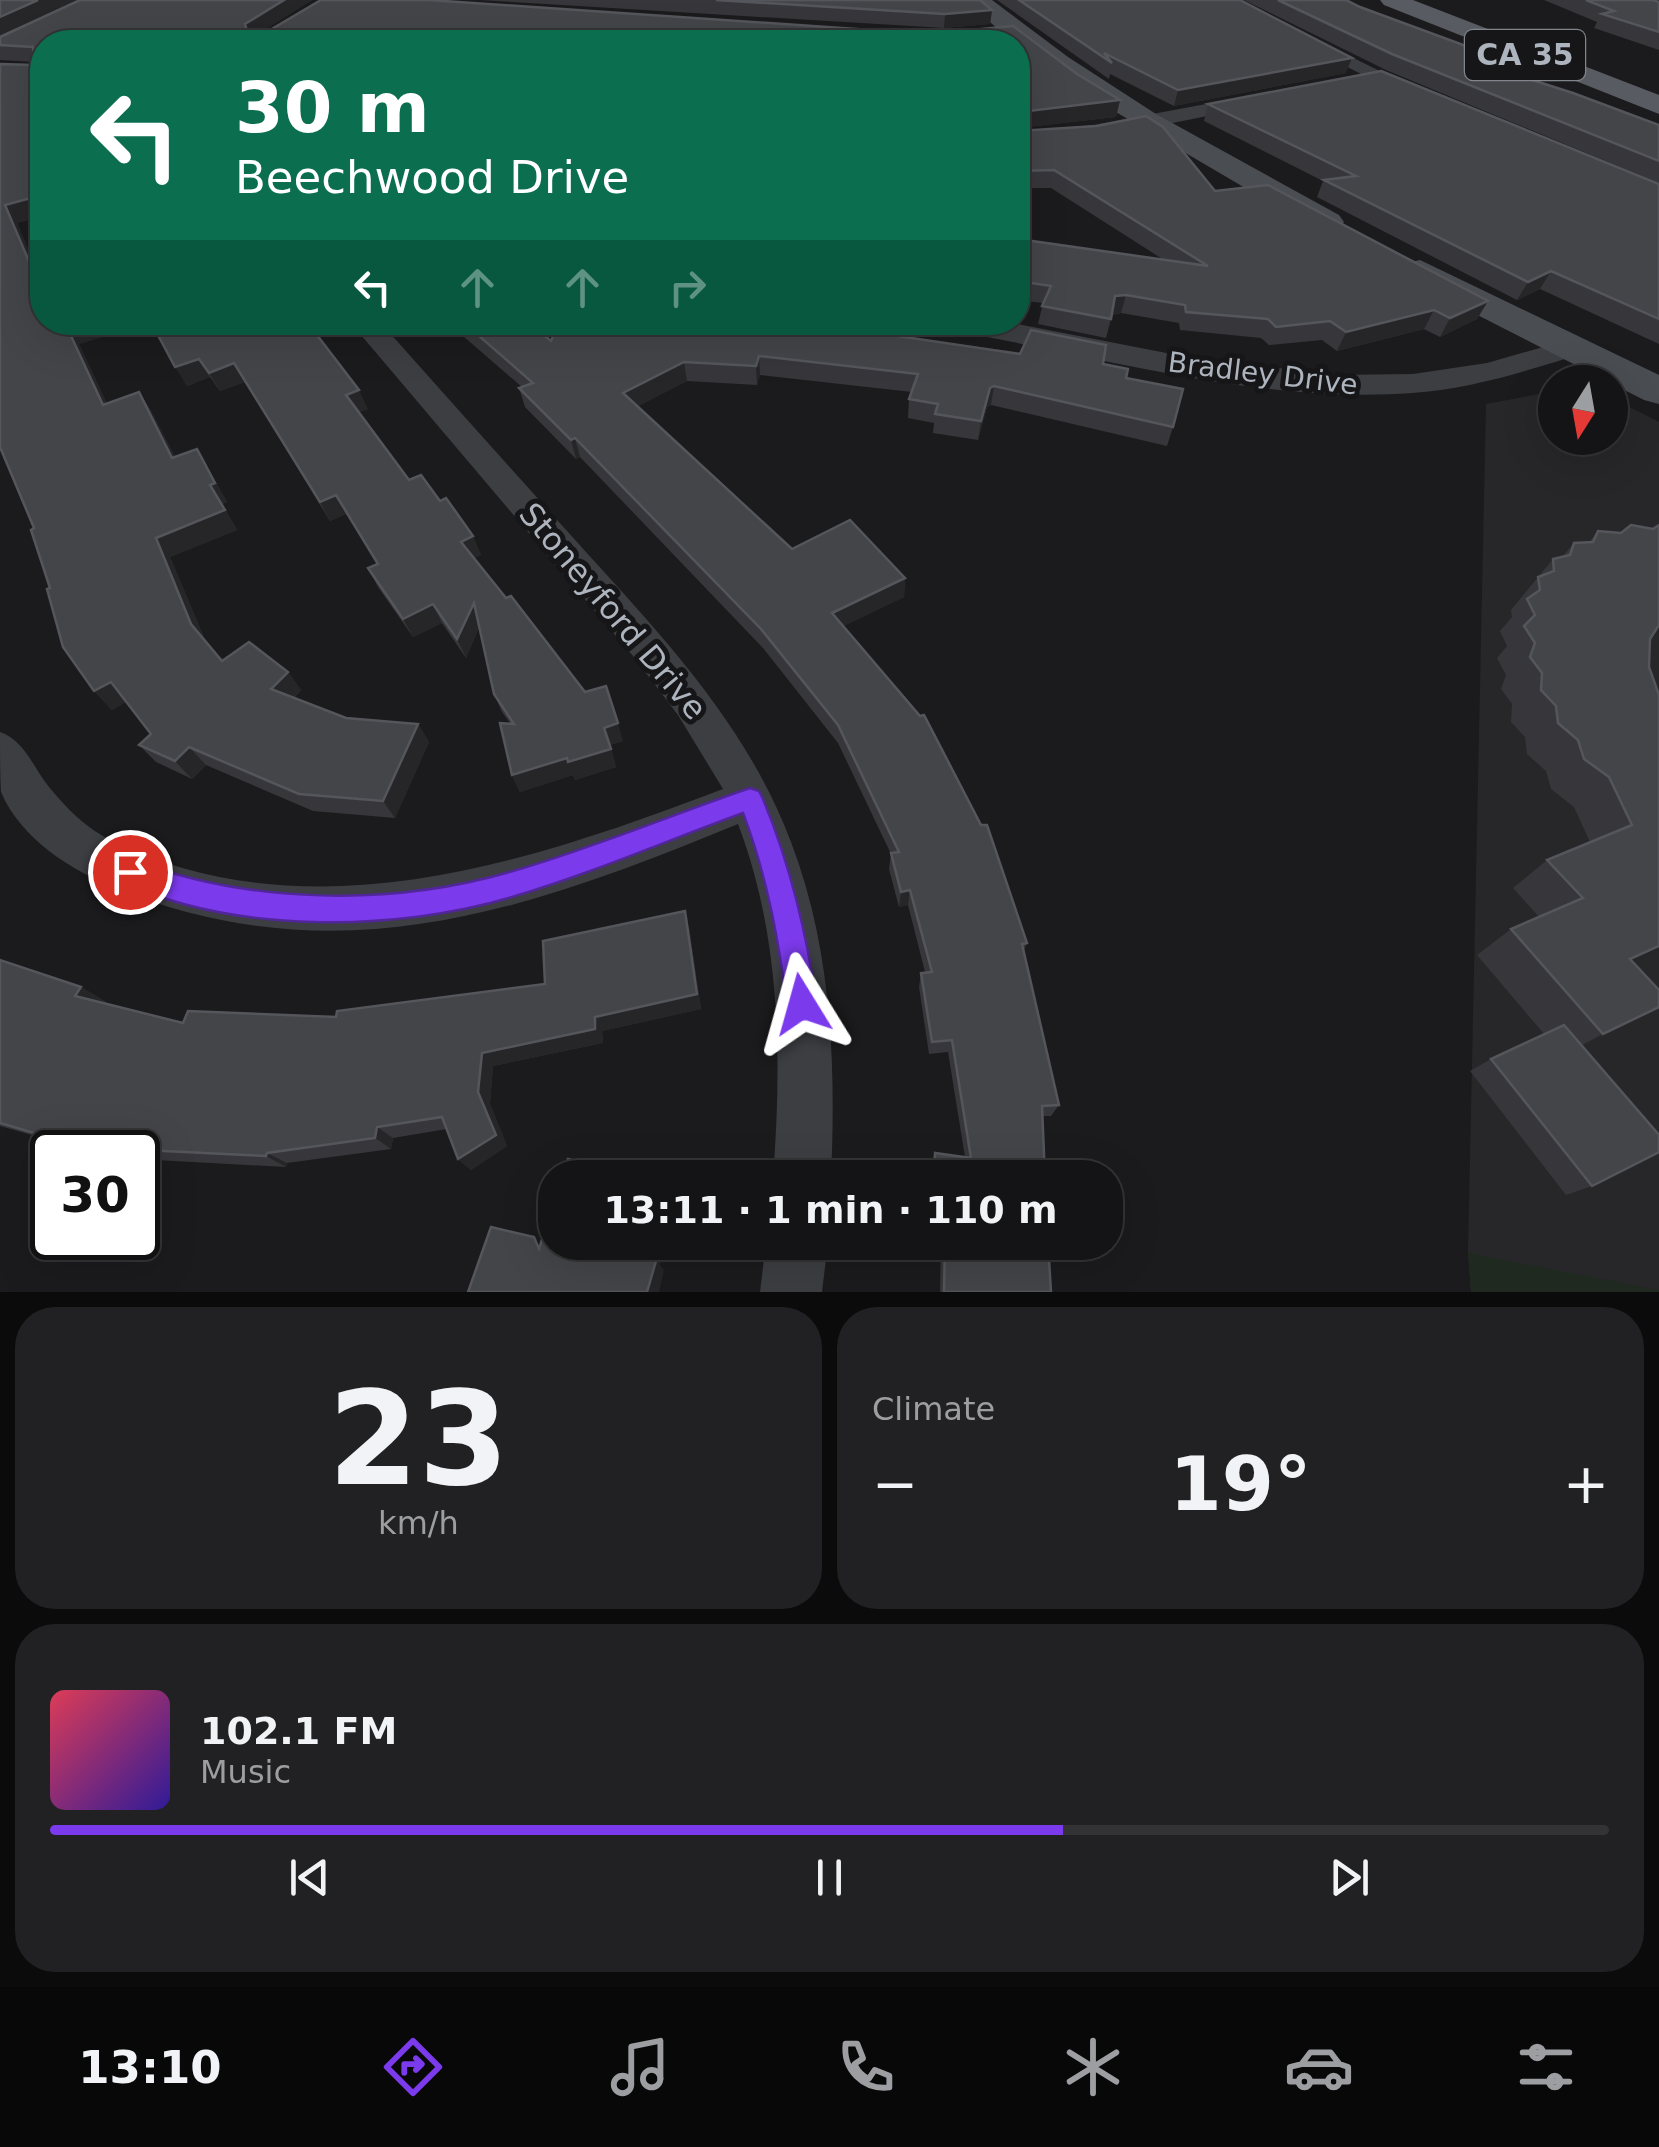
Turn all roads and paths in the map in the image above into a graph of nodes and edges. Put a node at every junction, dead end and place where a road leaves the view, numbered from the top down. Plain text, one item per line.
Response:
1 (976, 0) edge
2 (1223, 0) edge
3 (1392, 0) edge
4 (1461, 0) edge
5 (1000, 30) edge
6 (1565, 40) dead end
7 (1030, 50) edge
8 (1377, 77) junction
9 (1339, 84) edge
10 (1282, 96) edge
11 (1659, 105) edge
12 (1447, 108) edge
13 (1150, 122) junction
14 (1030, 138) edge
15 (1347, 233) edge
16 (1400, 260) edge
17 (375, 335) edge
18 (1022, 335) edge
19 (1571, 348) junction
20 (1659, 391) edge
21 (0, 750) edge
22 (750, 799) junction
23 (803, 1160) edge
24 (794, 1260) edge
25 (790, 1292) edge

1 - 5 street
2 - 8 street
3 - 11 main road, CA 35
4 - 6 main road, CA 35
7 - 13 street
8 - 9 street
8 - 12 street
10 - 13 street
13 - 14 street
13 - 15 street
16 - 19 street
17 - 22 street, Stoneyford Drive
18 - 19 street, Bradley Drive
19 - 20 street
21 - 22 street
22 - 23 street, Stoneyford Drive
24 - 25 street

